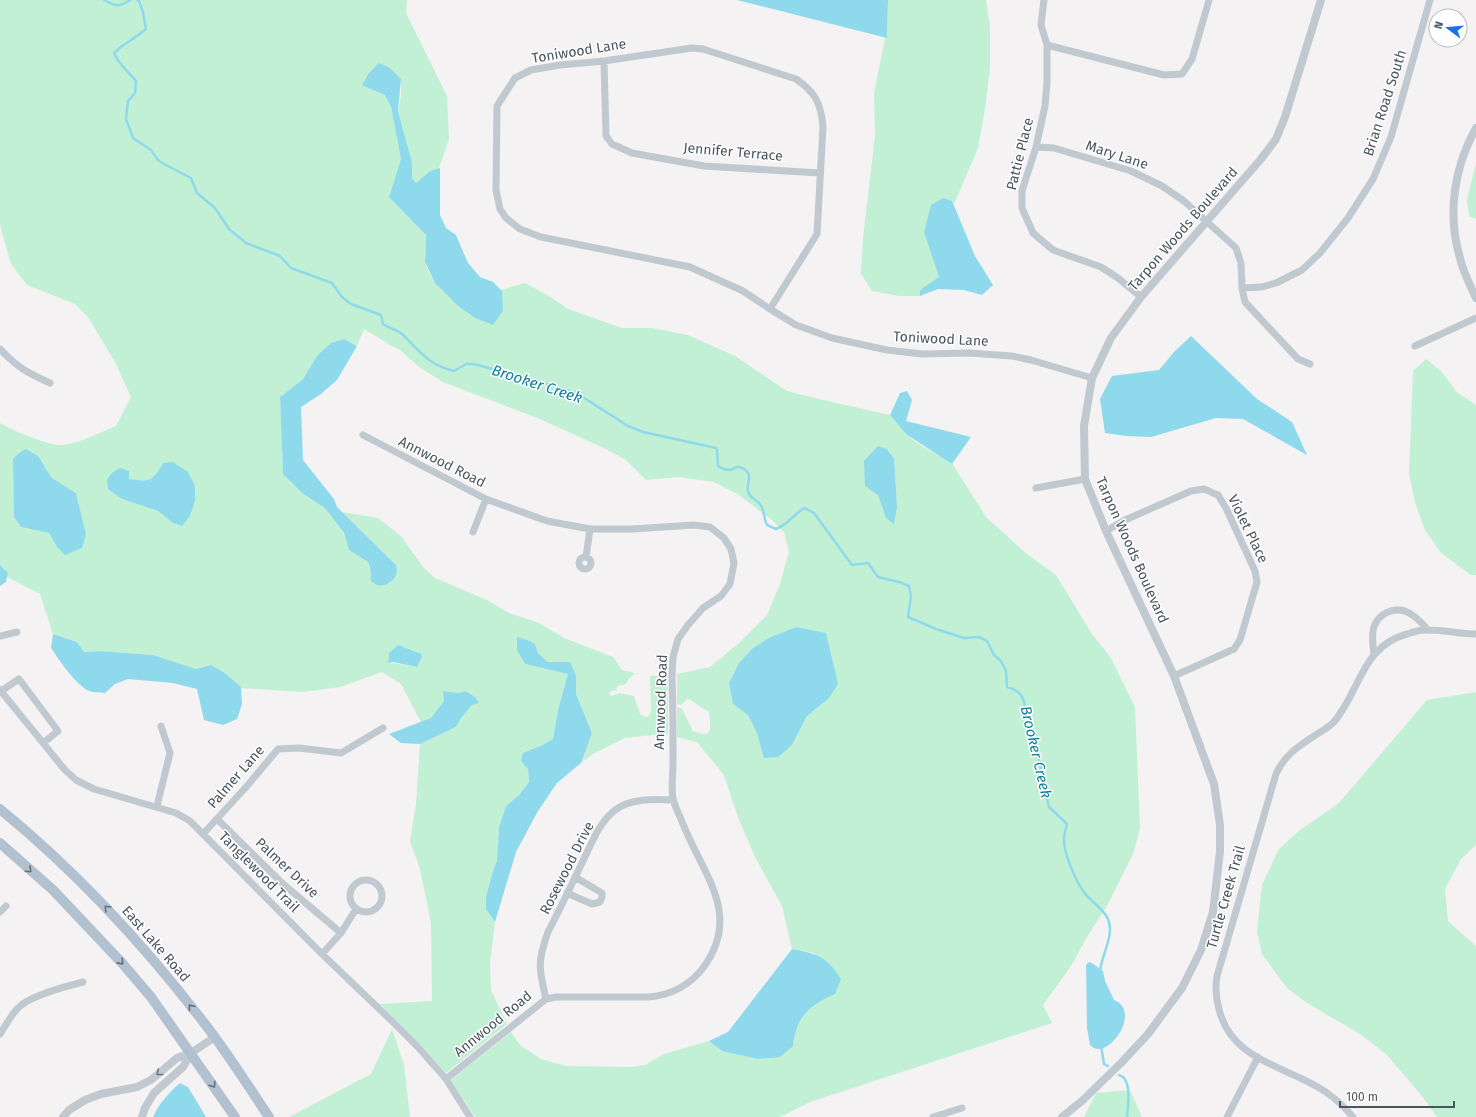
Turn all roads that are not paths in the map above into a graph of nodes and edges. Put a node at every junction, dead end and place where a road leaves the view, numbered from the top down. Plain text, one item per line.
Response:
1 (1044, 0) edge
2 (1209, 0) edge
3 (1321, 0) edge
4 (1430, 0) edge
5 (1047, 45) junction
6 (604, 61) junction
7 (1476, 128) edge
8 (1036, 147) junction
9 (820, 173) junction
10 (1207, 222) junction
11 (1242, 288) junction
12 (1141, 297) junction
13 (1476, 298) edge
14 (770, 309) junction
15 (1476, 318) edge
16 (1415, 346) dead end
17 (0, 349) edge
18 (1310, 364) dead end
19 (1092, 378) junction
20 (50, 383) dead end
21 (363, 435) dead end
22 (1085, 479) junction
23 (1036, 488) dead end
24 (486, 499) junction
25 (590, 529) junction
26 (1106, 531) junction
27 (473, 532) dead end
28 (586, 557) dead end
29 (1428, 630) junction
30 (17, 632) dead end
31 (1476, 634) edge
32 (0, 636) edge
33 (1374, 654) junction
34 (1174, 676) junction
35 (1, 691) edge
36 (161, 726) dead end
37 (383, 728) dead end
38 (43, 743) junction
39 (673, 800) junction
40 (157, 806) junction
41 (0, 809) edge
42 (216, 820) junction
43 (203, 834) junction
44 (0, 843) edge
45 (575, 877) junction
46 (567, 893) junction
47 (6, 906) dead end
48 (356, 909) junction
49 (0, 912) edge
50 (341, 934) junction
51 (322, 954) junction
52 (83, 982) dead end
53 (546, 998) junction
54 (0, 1034) edge
55 (215, 1037) junction
56 (191, 1053) junction
57 (1258, 1058) junction
58 (446, 1078) junction
59 (962, 1108) dead end
60 (63, 1117) edge
61 (142, 1117) edge
62 (235, 1117) edge
63 (269, 1117) edge
64 (470, 1117) edge
65 (934, 1117) edge
66 (1062, 1117) edge
67 (1227, 1117) edge
68 (1353, 1117) edge

1 - 5 street, Pattie Place
2 - 5 street
3 - 10 street, Tarpon Woods Boulevard
4 - 11 street, Brian Road South
5 - 8 street, Pattie Place
6 - 9 street, Jennifer Terrace
6 - 9 street, Toniwood Lane
6 - 14 street, Toniwood Lane
7 - 13 street
8 - 10 street, Mary Lane
8 - 12 street, Pattie Place
9 - 14 street, Toniwood Lane
10 - 11 street, Mary Lane
10 - 12 street, Tarpon Woods Boulevard
11 - 18 street, Mary Lane
12 - 19 street, Tarpon Woods Boulevard
14 - 19 street, Toniwood Lane
15 - 16 street
17 - 20 street
19 - 22 street, Tarpon Woods Boulevard
21 - 24 street, Annwood Road
22 - 23 street
22 - 26 street, Tarpon Woods Boulevard
24 - 25 street, Annwood Road
24 - 27 street
25 - 28 street
25 - 39 street, Annwood Road
26 - 34 street, Tarpon Woods Boulevard
26 - 34 street, Violet Place
29 - 31 street, Turtle Creek Trail
29 - 33 street, Turtle Creek Trail
29 - 33 street
30 - 32 street
33 - 57 street, Turtle Creek Trail
34 - 66 street, Tarpon Woods Boulevard
35 - 38 street, Tanglewood Trail
35 - 38 street
36 - 40 street
37 - 42 street, Palmer Lane
38 - 40 street, Tanglewood Trail
39 - 45 street, Rosewood Drive
39 - 53 street, Annwood Road
40 - 43 street, Tanglewood Trail
55 -> 41 main road, East Lake Road
42 - 43 street, Palmer Lane
42 - 50 street, Palmer Drive
43 - 51 street, Tanglewood Trail
44 -> 56 main road
45 - 46 street, Rosewood Drive
45 - 46 street
46 - 53 street, Rosewood Drive
47 - 49 street
48 - 48 street
48 - 50 street
50 - 51 street
51 - 58 street, Tanglewood Trail
52 - 54 street
53 - 58 street, Annwood Road
55 - 56 street
55 - 63 main road, East Lake Road
56 -> 60 street
56 - 61 street
56 -> 62 main road
57 - 67 street
57 - 68 street, Turtle Creek Trail
58 - 64 street, Tanglewood Trail
59 - 65 street

